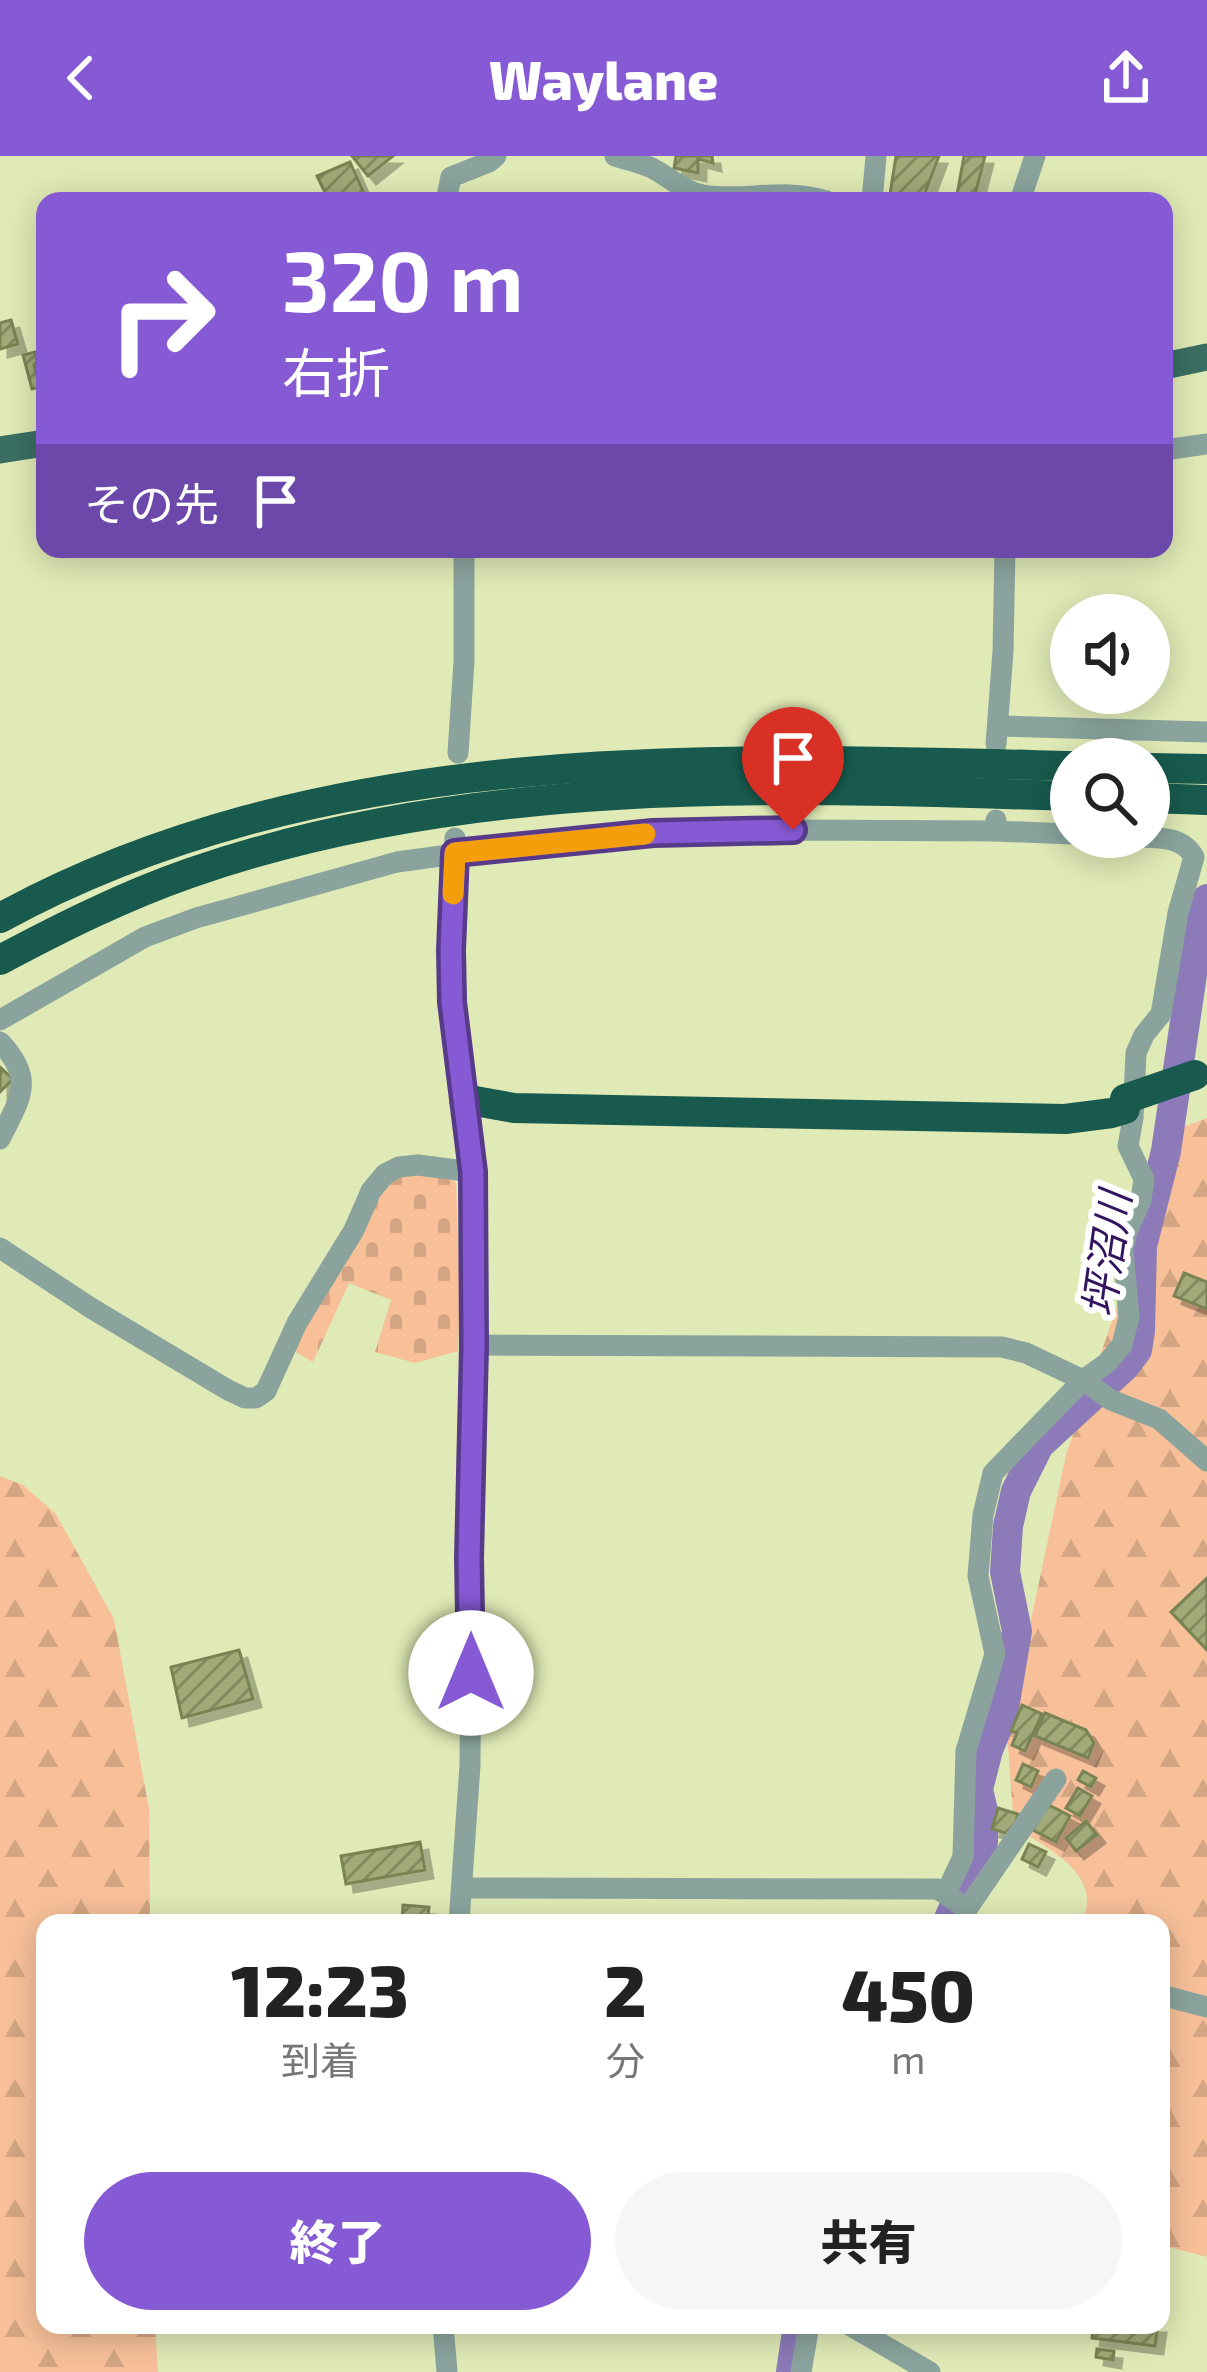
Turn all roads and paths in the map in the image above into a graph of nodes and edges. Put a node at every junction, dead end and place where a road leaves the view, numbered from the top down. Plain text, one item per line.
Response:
1 (496, 156) edge
2 (615, 156) edge
3 (876, 156) edge
4 (1035, 156) edge
5 (448, 192) edge
6 (690, 192) edge
7 (873, 192) edge
8 (1023, 192) edge
9 (1207, 357) edge
10 (1173, 364) edge
11 (36, 444) edge
12 (1207, 444) edge
13 (1173, 449) edge
14 (0, 450) edge
15 (464, 558) edge
16 (1005, 558) edge
17 (1207, 732) edge
18 (458, 753) dead end
19 (1050, 766) edge
20 (1170, 768) edge
21 (1207, 769) edge
22 (1050, 795) edge
23 (1170, 799) edge
24 (1207, 800) edge
25 (1050, 831) edge
26 (1170, 840) edge
27 (455, 845) junction
28 (0, 918) edge
29 (0, 960) edge
30 (0, 1020) edge
31 (0, 1042) edge
32 (1201, 1077) edge
33 (464, 1099) junction
34 (0, 1139) edge
35 (473, 1172) junction
36 (0, 1248) edge
37 (474, 1346) junction
38 (1092, 1387) junction
39 (1207, 1461) edge
40 (1056, 1778) dead end
41 (463, 1888) junction
42 (958, 1906) edge
43 (460, 1914) edge
44 (1170, 1997) edge
45 (1207, 2007) edge
46 (444, 2334) edge
47 (807, 2334) edge
48 (865, 2334) edge
49 (447, 2372) edge
50 (801, 2372) edge
51 (930, 2372) edge

1 - 5 street
2 - 6 street
3 - 7 street
4 - 8 street
9 - 10 main road
11 - 14 main road
12 - 13 street
15 - 18 street
16 - 17 street
19 - 28 highway
20 - 21 highway
22 - 29 highway
23 - 24 highway
25 - 27 street
26 - 38 street
27 - 30 street
27 - 33 street
31 - 34 street
32 - 33 highway, bridge
33 - 35 street
35 - 36 street
35 - 37 street
37 - 38 street
37 - 41 street
38 - 39 street
38 - 42 street
40 - 42 street
41 - 42 street
41 - 43 street
44 - 45 street
46 - 49 street
47 - 50 street
48 - 51 street

